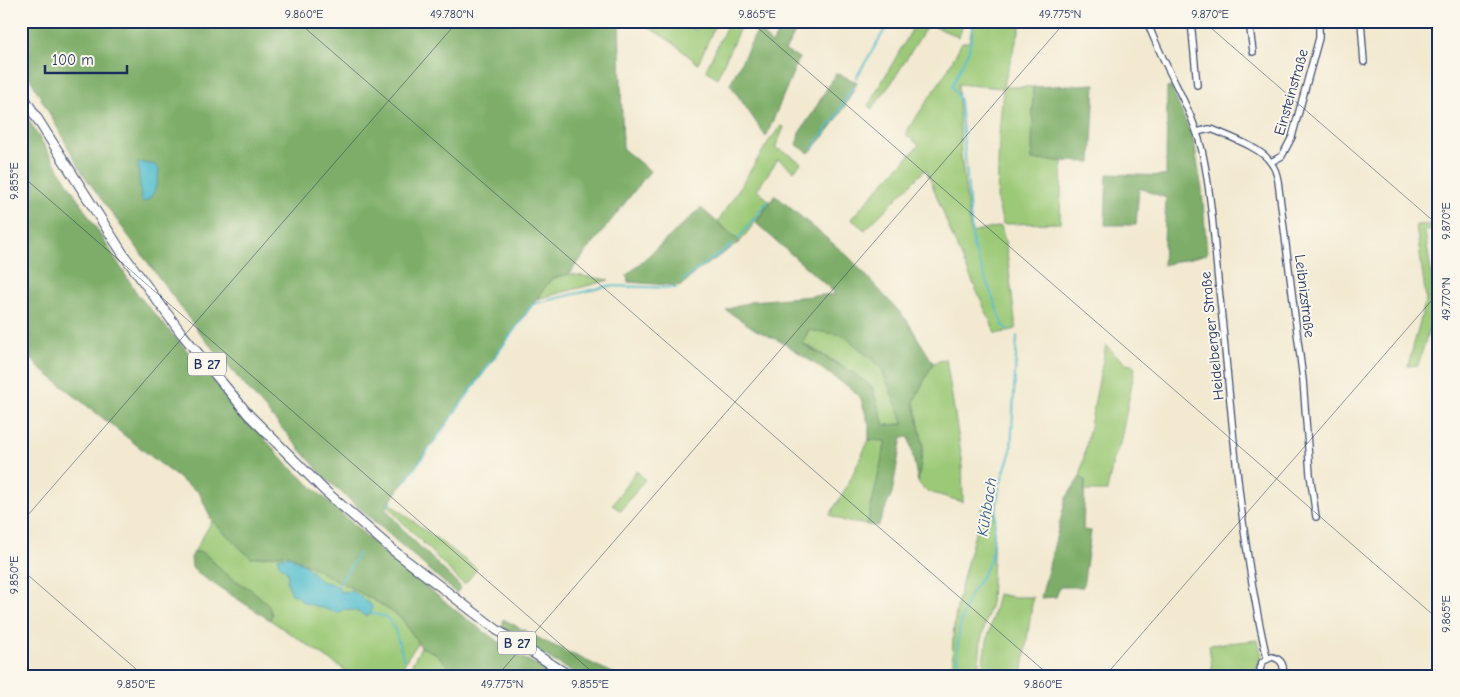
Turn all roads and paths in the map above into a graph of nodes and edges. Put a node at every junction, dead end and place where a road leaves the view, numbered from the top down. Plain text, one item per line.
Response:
1 (1148, 21) edge
2 (1191, 21) edge
3 (1250, 21) edge
4 (1319, 21) edge
5 (1361, 21) edge
6 (1253, 52) dead end
7 (1364, 62) dead end
8 (1197, 85) dead end
9 (21, 93) edge
10 (1197, 132) junction
11 (1271, 162) junction
12 (1316, 517) dead end
13 (1268, 658) junction
14 (570, 676) edge
15 (1262, 676) edge
16 (1281, 676) edge

1 - 10 street, Heidelberger Straße
2 - 8 street
3 - 6 street
4 - 11 street, Einsteinstraße
5 - 7 street
9 - 14 main road, B 27
10 - 11 street
10 - 13 street, Heidelberger Straße
11 - 12 street, Leibnizstraße
13 - 15 street
13 - 16 street

